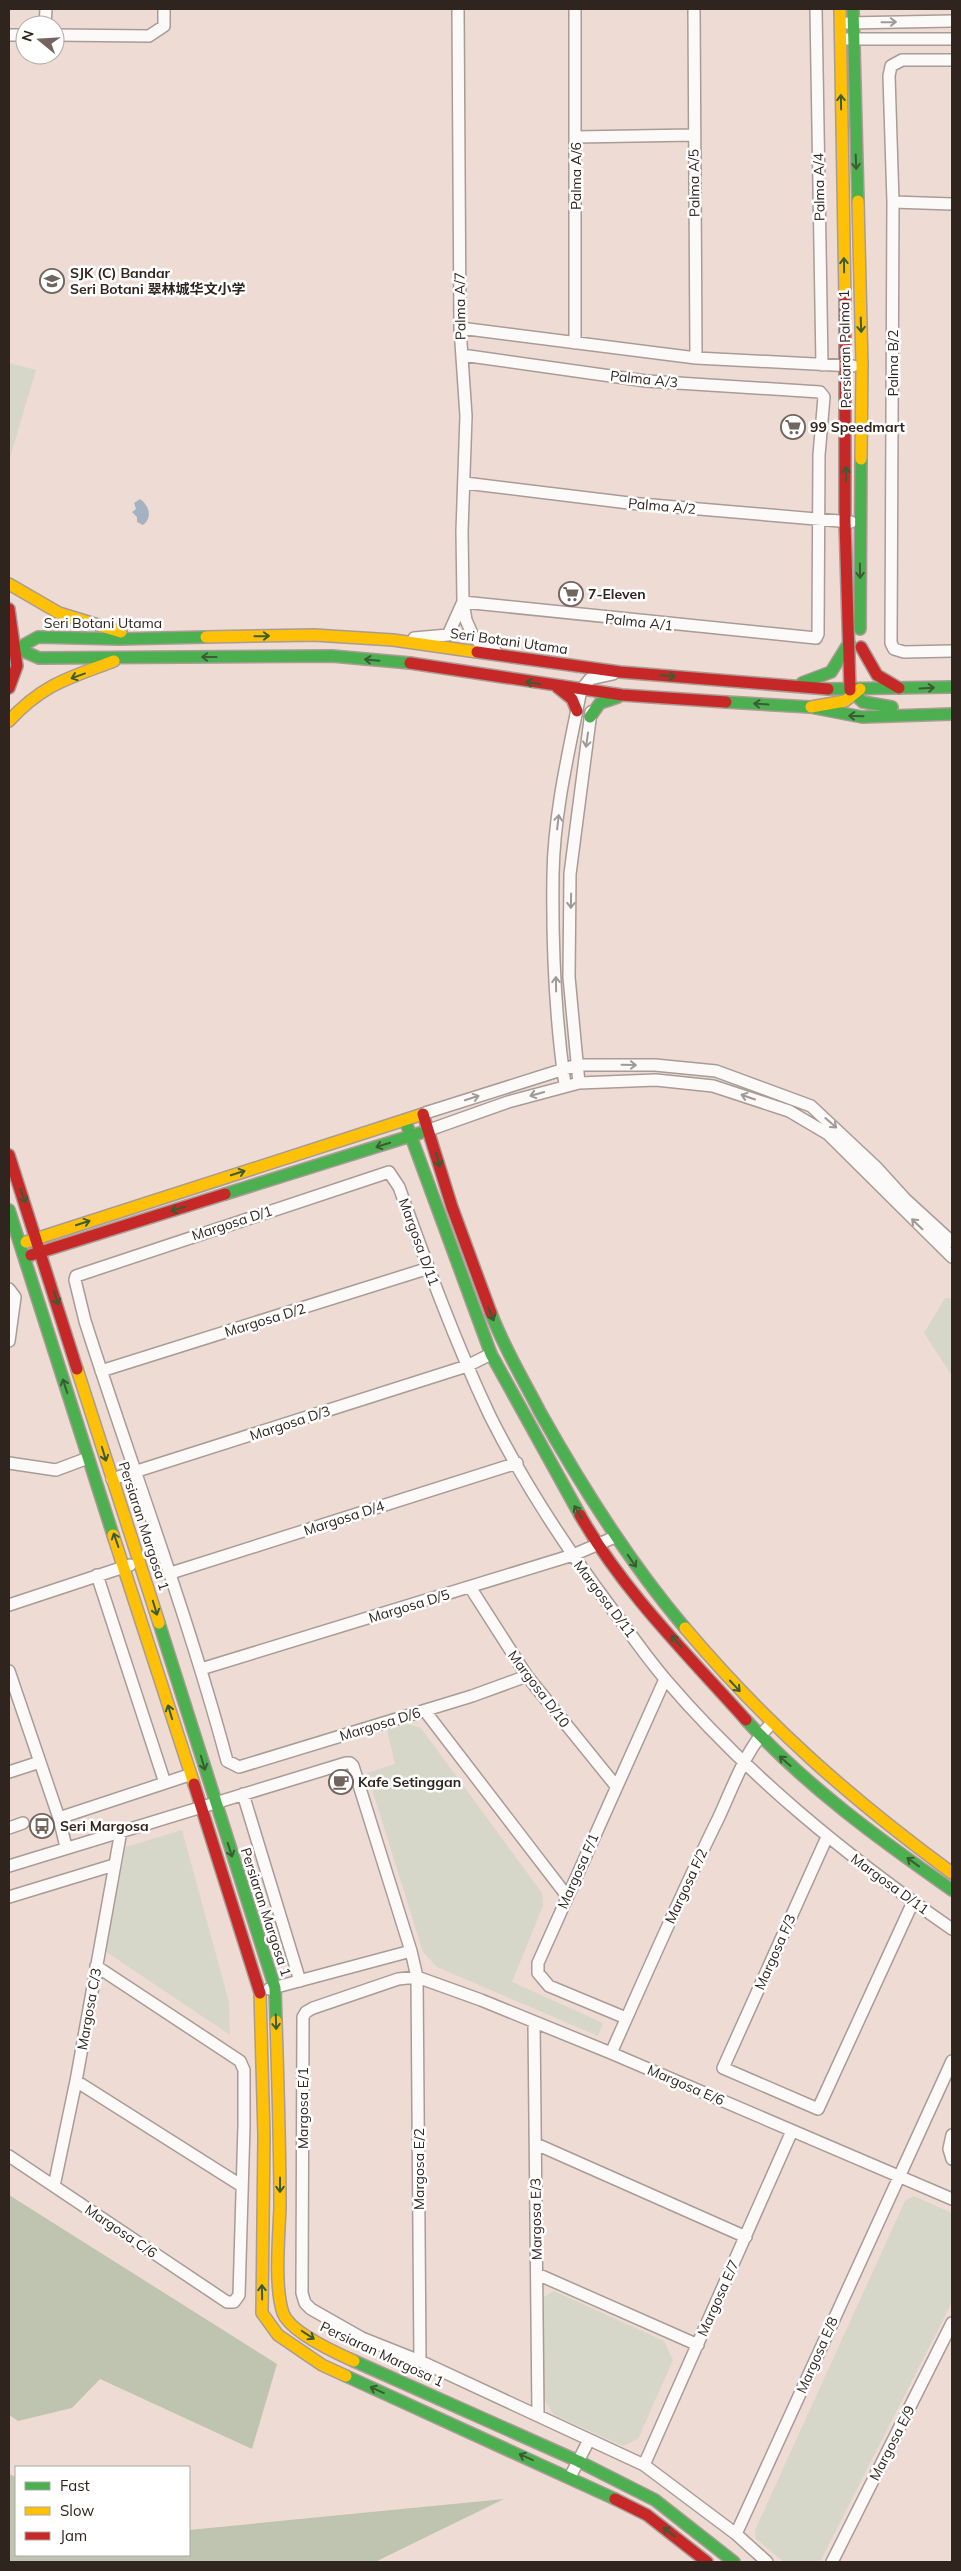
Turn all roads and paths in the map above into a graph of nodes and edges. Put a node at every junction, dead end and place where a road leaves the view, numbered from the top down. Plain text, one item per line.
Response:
1 (164, 9) edge
2 (458, 9) edge
3 (575, 9) edge
4 (694, 9) edge
5 (816, 9) edge
6 (840, 9) edge
7 (853, 9) edge
8 (854, 22) junction
9 (952, 22) edge
10 (840, 23) junction
11 (65, 35) edge
12 (840, 39) junction
13 (853, 39) junction
14 (952, 40) edge
15 (952, 60) edge
16 (694, 135) junction
17 (576, 137) junction
18 (893, 202) junction
19 (952, 204) edge
20 (460, 328) junction
21 (575, 343) junction
22 (462, 355) junction
23 (696, 358) junction
24 (822, 365) junction
25 (846, 366) junction
26 (862, 366) junction
27 (464, 483) junction
28 (820, 521) junction
29 (845, 522) junction
30 (859, 522) junction
31 (9, 584) edge
32 (463, 602) junction
33 (9, 609) edge
34 (143, 638) junction
35 (393, 640) junction
36 (855, 644) junction
37 (11, 648) edge
38 (952, 651) edge
39 (516, 657) junction
40 (123, 658) junction
41 (571, 665) junction
42 (620, 672) junction
43 (590, 679) junction
44 (788, 686) junction
45 (557, 687) junction
46 (952, 687) edge
47 (9, 688) edge
48 (901, 689) junction
49 (581, 690) junction
50 (596, 692) junction
51 (855, 692) junction
52 (622, 695) junction
53 (810, 707) junction
54 (576, 711) junction
55 (952, 714) edge
56 (590, 717) junction
57 (903, 717) junction
58 (9, 720) edge
59 (553, 873) junction
60 (570, 874) junction
61 (556, 1019) junction
62 (572, 1019) junction
63 (577, 1065) junction
64 (563, 1067) junction
65 (579, 1083) junction
66 (566, 1085) junction
67 (785, 1095) junction
68 (812, 1106) junction
69 (781, 1108) junction
70 (425, 1113) junction
71 (405, 1120) junction
72 (806, 1120) junction
73 (429, 1130) junction
74 (410, 1137) junction
75 (9, 1155) edge
76 (389, 1172) joint
77 (9, 1210) edge
78 (30, 1219) junction
79 (54, 1232) junction
80 (36, 1238) junction
81 (952, 1242) edge
82 (20, 1244) junction
83 (59, 1246) junction
84 (41, 1252) junction
85 (24, 1257) junction
86 (952, 1258) edge
87 (45, 1264) junction
88 (429, 1268) junction
89 (9, 1289) edge
90 (9, 1341) edge
91 (491, 1354) junction
92 (467, 1366) junction
93 (101, 1371) junction
94 (88, 1458) junction
95 (9, 1463) edge
96 (517, 1463) junction
97 (135, 1472) junction
98 (112, 1479) junction
99 (615, 1537) junction
100 (598, 1546) junction
101 (573, 1555) junction
102 (140, 1562) junction
103 (125, 1567) junction
104 (171, 1573) junction
105 (97, 1575) junction
106 (470, 1587) junction
107 (9, 1606) edge
108 (202, 1669) junction
109 (9, 1671) edge
110 (527, 1676) junction
111 (665, 1679) junction
112 (425, 1711) junction
113 (771, 1724) junction
114 (759, 1736) junction
115 (40, 1762) junction
116 (744, 1763) junction
117 (9, 1772) edge
118 (189, 1775) junction
119 (165, 1783) junction
120 (616, 1786) junction
121 (243, 1794) junction
122 (215, 1803) junction
123 (200, 1808) junction
124 (59, 1818) junction
125 (23, 1823) dead end
126 (9, 1828) edge
127 (121, 1831) junction
128 (827, 1837) junction
129 (66, 1847) junction
130 (114, 1865) junction
131 (9, 1866) edge
132 (952, 1873) edge
133 (952, 1890) edge
134 (566, 1896) junction
135 (9, 1897) edge
136 (913, 1902) junction
137 (952, 1929) edge
138 (411, 1951) junction
139 (96, 1966) junction
140 (417, 1977) junction
141 (300, 1981) junction
142 (275, 1988) junction
143 (260, 1990) junction
144 (626, 2018) junction
145 (534, 2022) junction
146 (611, 2054) junction
147 (952, 2061) edge
148 (76, 2081) junction
149 (792, 2131) junction
150 (952, 2135) edge
151 (536, 2144) junction
152 (9, 2156) edge
153 (952, 2159) edge
154 (898, 2176) junction
155 (54, 2186) junction
156 (242, 2186) junction
157 (952, 2199) edge
158 (746, 2236) junction
159 (537, 2274) junction
160 (952, 2323) edge
161 (698, 2345) junction
162 (420, 2361) junction
163 (538, 2415) junction
164 (589, 2440) junction
165 (578, 2461) junction
166 (644, 2465) junction
167 (570, 2477) junction
168 (736, 2534) junction
169 (707, 2562) edge
170 (734, 2562) edge
171 (767, 2562) edge
172 (832, 2562) edge

1 - 11 street
2 - 20 street, Palma A/7
3 - 17 street, Palma A/6
4 - 16 street, Palma A/5
5 - 24 street, Palma A/4
6 - 10 street, Persiaran Palma 1
7 - 8 street, Persiaran Palma 1
8 -> 9 street
8 - 10 street
8 - 13 street, Persiaran Palma 1
10 - 12 street, Persiaran Palma 1
12 - 13 street
25 -> 12 street, Persiaran Palma 1
13 - 14 street
13 -> 26 street, Persiaran Palma 1
15 - 18 street, Palma B/2
16 - 17 street
16 - 23 street, Palma A/5
17 - 21 street, Palma A/6
18 - 19 street
18 - 38 street, Palma B/2
20 - 21 street
20 - 22 street, Palma A/7
21 - 23 street
22 - 27 street, Palma A/7
22 - 28 street, Palma A/3
23 - 24 street
24 - 25 street
25 - 26 street
29 -> 25 street, Persiaran Palma 1
26 - 30 street, Persiaran Palma 1
27 - 28 street, Palma A/2
27 - 32 street, Palma A/7
28 - 29 street, Palma A/2
28 - 32 street, Palma A/1
29 - 30 street, Palma A/2
29 - 36 street, Persiaran Palma 1
30 -> 36 street, Persiaran Palma 1
31 - 34 street
32 - 35 street, Palma A/7
32 - 39 street, Palma A/7
33 - 37 street
34 -> 35 street, Seri Botani Utama
34 - 37 street, Seri Botani Utama
35 - 39 street, Seri Botani Utama
36 - 44 street
36 - 48 street
36 - 51 street, Persiaran Palma 1
37 - 40 street
37 - 47 street
39 - 41 street, Seri Botani Utama
45 -> 40 street
40 -> 58 street
41 - 42 street, Seri Botani Utama
41 - 43 street
42 - 43 street
42 -> 44 street, Seri Botani Utama
43 - 49 street
43 - 50 street
44 - 51 street, Seri Botani Utama
45 - 49 street
45 - 54 street
48 -> 46 street, Seri Botani Utama
48 - 51 street, Seri Botani Utama
49 - 50 street
49 - 54 street
50 - 52 street
50 - 56 street
51 - 53 street
51 - 57 street
53 -> 52 street
52 - 56 street
57 -> 53 street
59 -> 54 street
55 - 57 street
56 -> 60 street
59 - 60 street
61 -> 59 street
60 -> 62 street
61 - 62 street
61 - 64 street
62 - 63 street
63 - 64 street
63 - 65 street
63 -> 67 street
64 - 66 street
70 -> 64 street
65 - 66 street
69 -> 65 street
66 -> 73 street
67 - 68 street
67 - 69 street
68 - 72 street
68 -> 81 street
69 - 72 street
70 - 71 street
70 - 73 street
71 - 74 street
79 -> 71 street
86 -> 72 street
73 - 74 street
73 -> 99 street
74 -> 83 street
74 - 91 street
75 -> 78 street, Persiaran Margosa 1
76 - 88 street, Margosa D/11
76 - 93 street, Margosa D/1
77 - 82 street
78 - 79 street
78 - 80 street, Persiaran Margosa 1
79 - 80 street
80 - 82 street
80 - 84 street, Persiaran Margosa 1
82 - 85 street
83 - 84 street
83 - 87 street
84 - 85 street
84 - 87 street, Persiaran Margosa 1
94 -> 85 street
87 -> 98 street, Persiaran Margosa 1
88 - 92 street, Margosa D/11
88 - 93 street, Margosa D/2
89 - 90 street
91 - 92 street, Margosa D/3
100 -> 91 street
92 - 96 street, Margosa D/11
92 - 97 street, Margosa D/3
93 - 97 street
94 - 95 street
103 -> 94 street
96 - 101 street, Margosa D/11
96 - 104 street, Margosa D/4
97 - 98 street, Margosa D/3
97 - 104 street
98 - 102 street, Persiaran Margosa 1
99 - 100 street, Margosa D/5
99 -> 113 street
100 - 101 street, Margosa D/5
114 -> 100 street
101 - 106 street, Margosa D/5
101 - 111 street, Margosa D/11
102 - 103 street
102 -> 122 street, Persiaran Margosa 1
103 - 105 street
118 -> 103 street
104 - 108 street
105 - 107 street
105 - 119 street
106 - 108 street, Margosa D/5
106 - 110 street, Margosa D/10
108 - 112 street, Margosa D/6
109 - 115 street
110 - 112 street, Margosa D/6
110 - 120 street, Margosa D/10
111 - 116 street, Margosa D/11
111 - 120 street, Margosa F/1
112 - 134 street
113 - 114 street, Margosa F/2
113 - 132 street
114 - 116 street, Margosa F/2
133 -> 114 street
115 - 117 street
115 - 124 street
116 - 128 street, Margosa D/11
116 - 144 street, Margosa F/2
118 - 119 street
118 - 123 street
119 - 124 street
120 - 134 street, Margosa F/1
121 - 122 street
121 - 138 street, Margosa E/2
121 - 141 street
122 - 123 street
122 -> 142 street, Persiaran Margosa 1
123 - 127 street
123 - 143 street
124 - 129 street
125 - 126 street
127 - 129 street
127 - 130 street, Margosa C/3
128 - 136 street, Margosa D/11
128 - 136 street, Margosa F/3
129 - 131 street
130 - 135 street
130 - 139 street, Margosa C/3
134 - 144 street, Margosa F/1
136 - 137 street, Margosa D/11
138 - 140 street, Margosa E/2
138 - 141 street
139 - 148 street, Margosa C/3
139 - 156 street
140 - 145 street, Margosa E/6
140 - 162 street, Margosa E/2
140 - 162 street, Margosa E/1
141 - 142 street
142 - 143 street
142 -> 165 street, Persiaran Margosa 1
167 -> 143 street
144 - 146 street, Margosa F/2
145 - 146 street, Margosa E/6
145 - 151 street, Margosa E/3
146 - 149 street, Margosa E/6
147 - 154 street, Margosa E/8
148 - 155 street, Margosa C/3
148 - 156 street
149 - 154 street, Margosa E/6
149 - 158 street, Margosa E/7
150 - 153 street
151 - 158 street
151 - 159 street, Margosa E/3
152 - 155 street, Margosa C/6
154 - 157 street, Margosa E/6
154 - 168 street, Margosa E/8
155 - 156 street, Margosa C/6
158 - 161 street, Margosa E/7
159 - 161 street
159 - 163 street, Margosa E/3
160 - 172 street, Margosa E/9
161 - 166 street, Margosa E/7
162 - 163 street
163 - 164 street
164 - 165 street
164 - 166 street
165 - 167 street
165 - 170 street, Persiaran Margosa 1
166 - 168 street
169 -> 167 street
168 - 171 street

